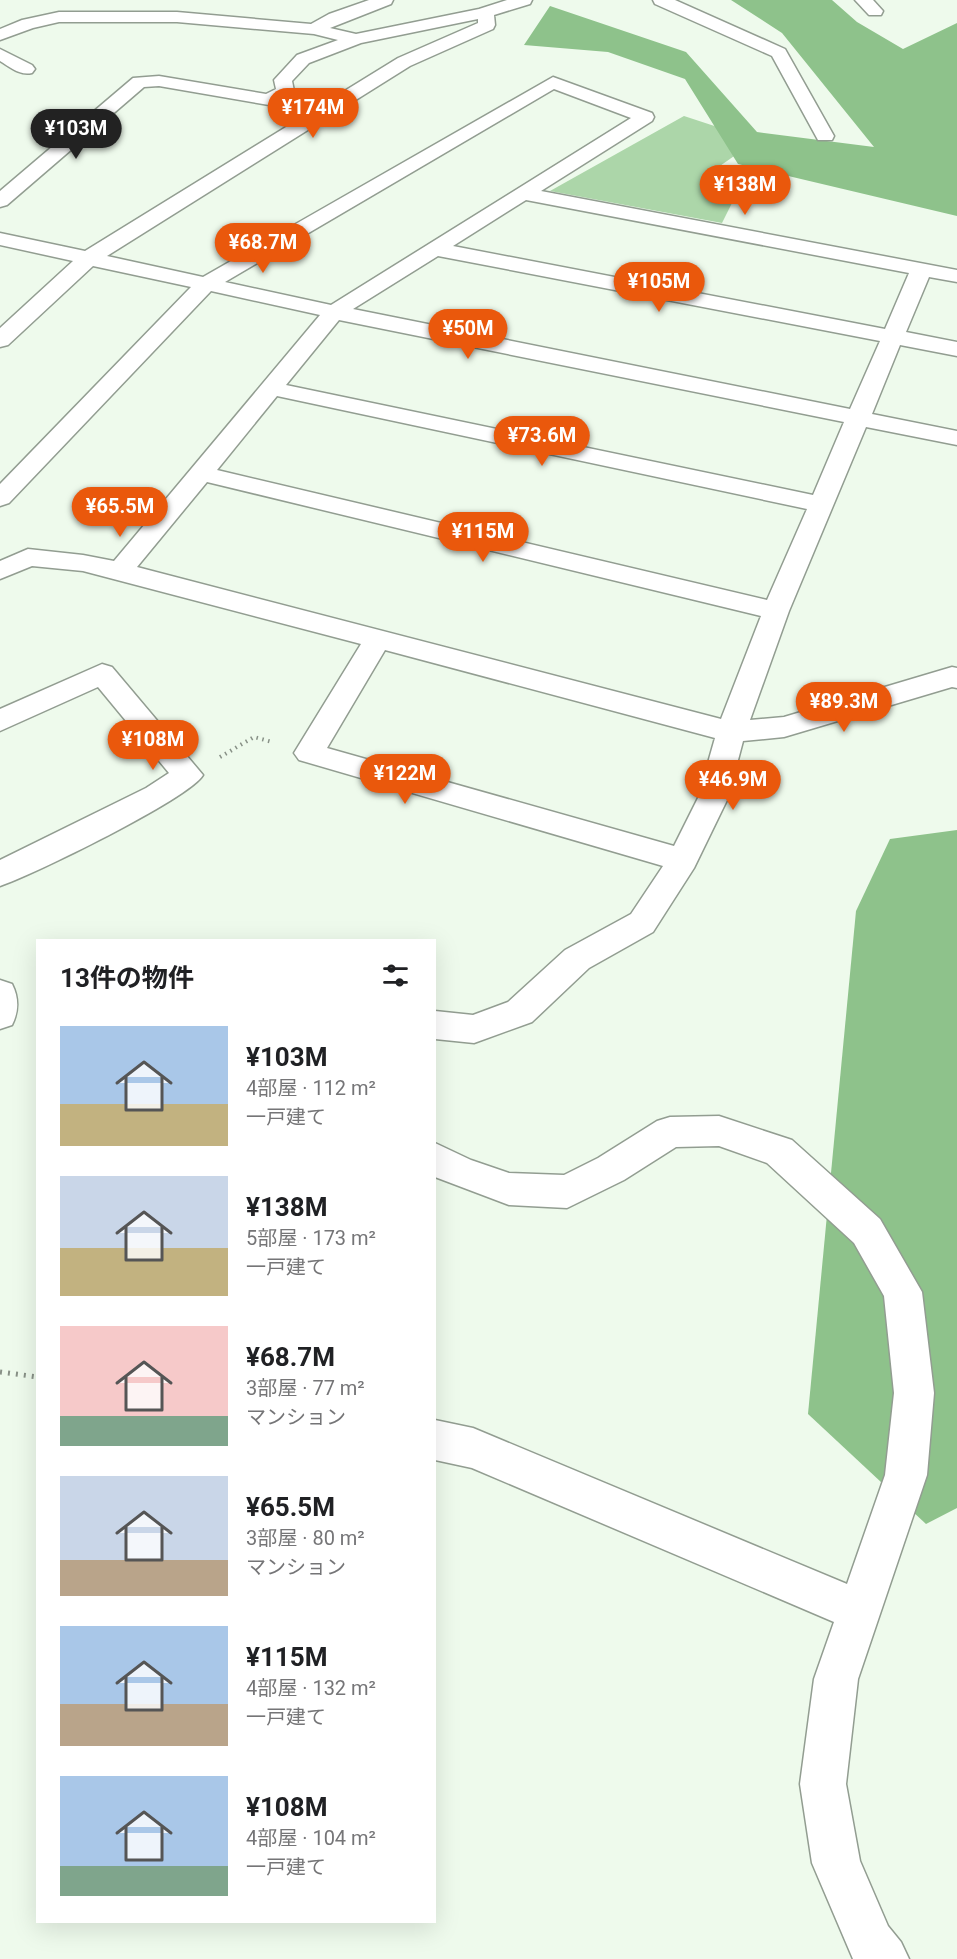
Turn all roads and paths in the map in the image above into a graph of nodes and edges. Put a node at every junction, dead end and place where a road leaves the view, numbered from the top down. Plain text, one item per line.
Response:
1 (385, 0) edge
2 (525, 0) edge
3 (661, 0) edge
4 (485, 12) junction
5 (314, 29) junction
6 (0, 35) edge
7 (356, 39) junction
8 (0, 54) edge
9 (26, 69) dead end
10 (825, 136) dead end
11 (525, 194) junction
12 (0, 201) edge
13 (0, 239) edge
14 (434, 249) junction
15 (89, 258) junction
16 (921, 270) junction
17 (957, 276) edge
18 (207, 284) junction
19 (334, 312) junction
20 (3, 334) edge
21 (892, 339) junction
22 (957, 349) edge
23 (270, 388) junction
24 (857, 419) junction
25 (957, 438) edge
26 (200, 473) junction
27 (0, 498) edge
28 (822, 505) junction
29 (120, 571) junction
30 (3, 574) edge
31 (776, 611) junction
32 (378, 639) junction
33 (955, 671) edge
34 (0, 721) edge
35 (731, 732) junction
36 (309, 753) junction
37 (188, 775) junction
38 (683, 860) junction
39 (0, 874) edge
40 (0, 994) edge
41 (0, 1015) edge
42 (436, 1025) edge
43 (436, 1160) edge
44 (0, 1372) edge
45 (36, 1377) edge
46 (436, 1440) edge
47 (859, 1611) junction
48 (884, 1959) edge

1 - 5 street
2 - 4 street
3 - 10 street
4 - 7 street
4 - 15 street
5 - 6 street
5 - 7 street
7 - 12 street
8 - 9 street
11 - 14 street
11 - 16 street
11 - 18 street
13 - 15 street
14 - 19 street
14 - 21 street
15 - 18 street
15 - 20 street
16 - 17 street
16 - 21 street
18 - 19 street
18 - 27 street
19 - 23 street
19 - 24 street
21 - 22 street
21 - 24 street
23 - 26 street
23 - 28 street
24 - 25 street
24 - 28 street
26 - 29 street
26 - 31 street
28 - 31 street
29 - 30 street
29 - 32 street
31 - 35 street
32 - 35 street
32 - 36 street
33 - 35 street
34 - 37 street
35 - 38 street
36 - 37 path
36 - 38 street
37 - 39 street
38 - 42 street
40 - 41 street
43 - 47 street
44 - 45 path
46 - 47 street
47 - 48 street

